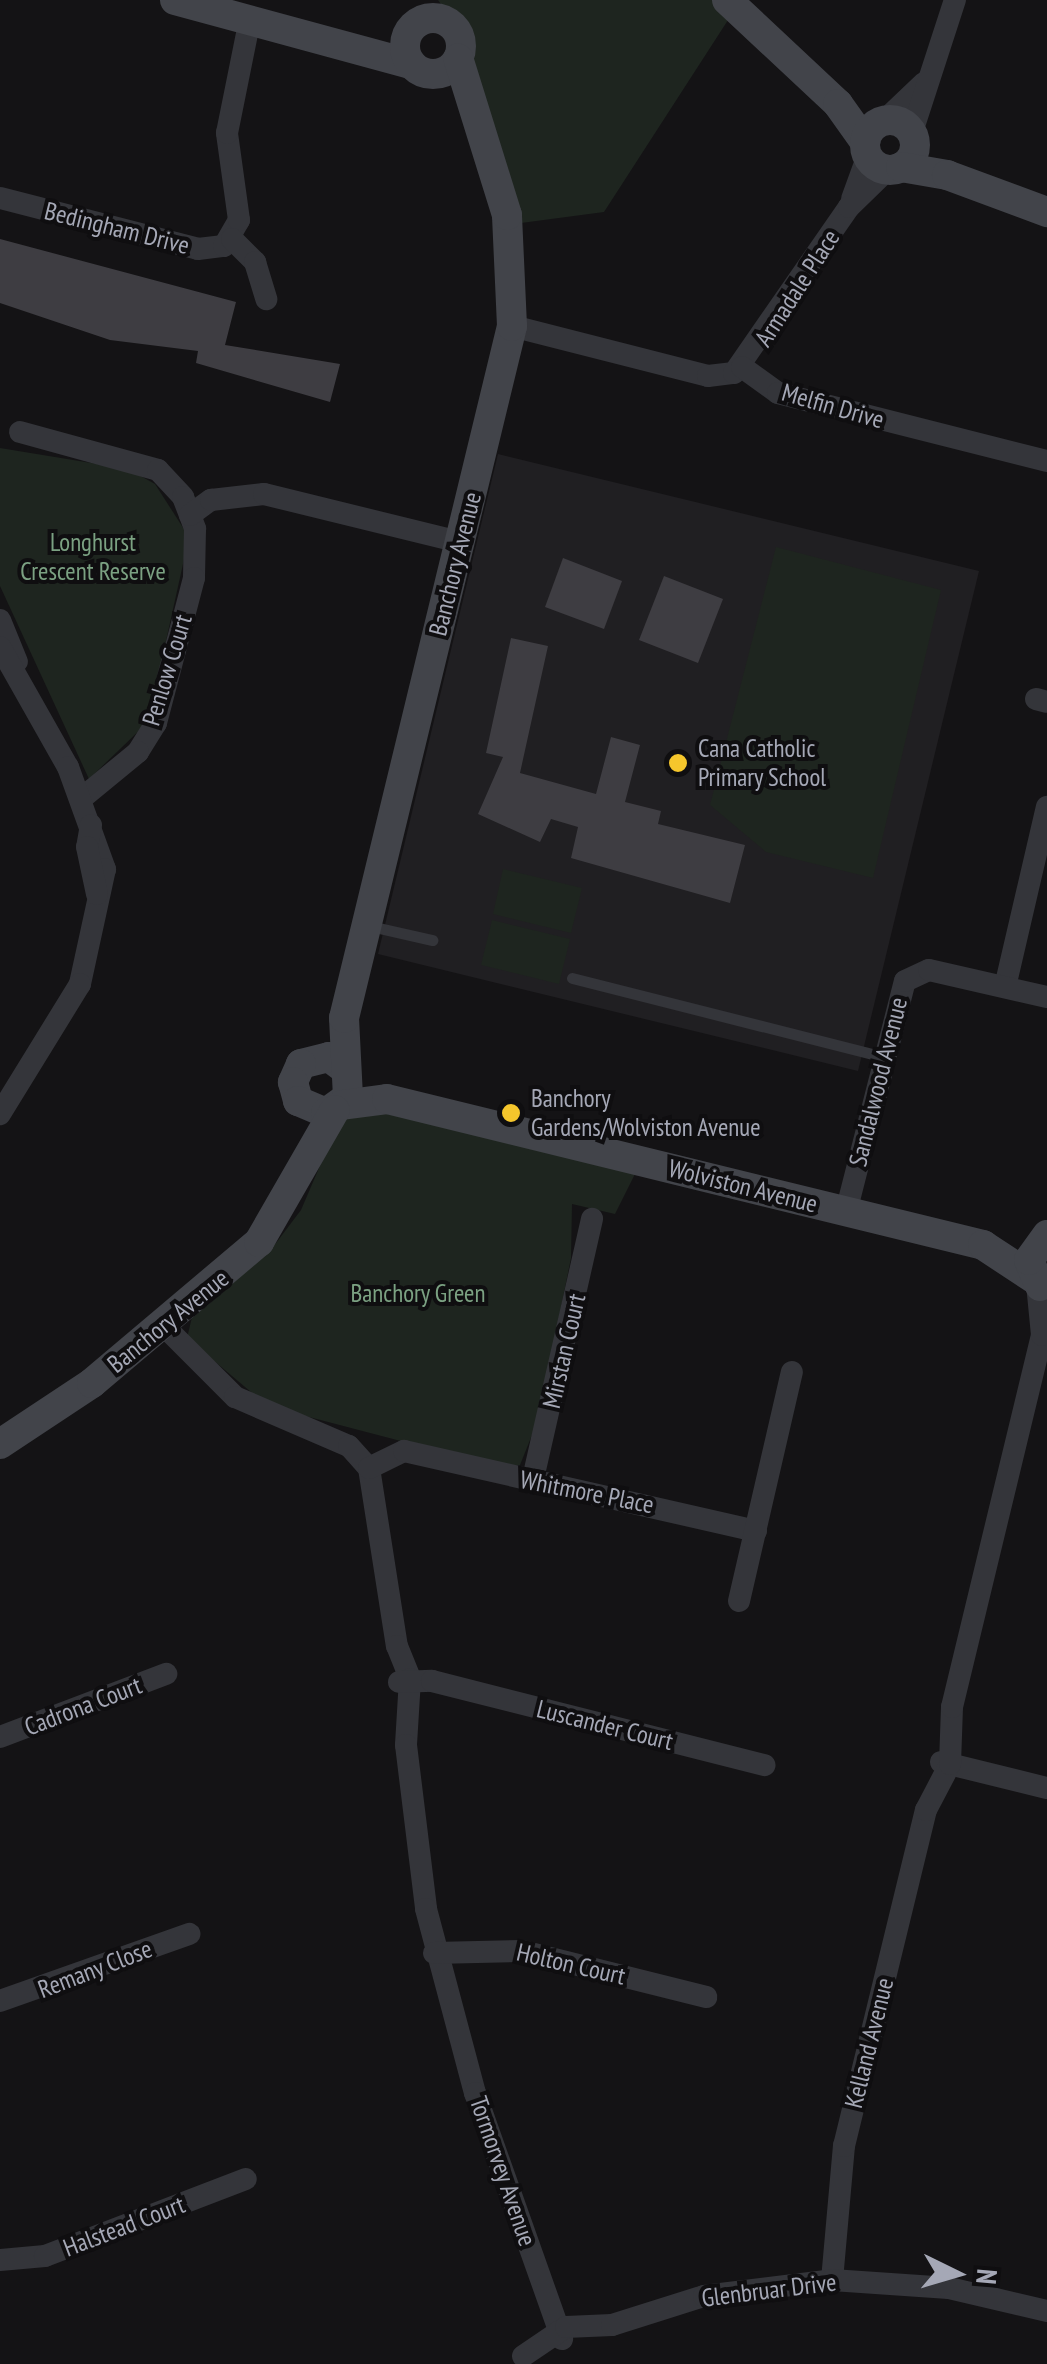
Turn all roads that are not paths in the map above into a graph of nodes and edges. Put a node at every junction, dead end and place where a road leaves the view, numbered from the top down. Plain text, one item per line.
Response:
1 (175, 0) edge
2 (727, 0) edge
3 (956, 0) edge
4 (425, 15) edge
5 (250, 18) junction
6 (356, 46) junction
7 (458, 58) junction
8 (419, 69) junction
9 (468, 111) junction
10 (889, 144) junction
11 (0, 198) edge
12 (1047, 212) edge
13 (232, 239) junction
14 (266, 299) dead end
15 (512, 326) junction
16 (742, 366) junction
17 (20, 432) dead end
18 (1047, 461) edge
19 (190, 515) junction
20 (460, 542) junction
21 (0, 620) edge
22 (0, 647) edge
23 (17, 667) junction
24 (82, 798) junction
25 (1047, 807) edge
26 (366, 926) junction
27 (432, 940) dead end
28 (572, 978) dead end
29 (1005, 987) junction
30 (1047, 997) edge
31 (344, 1018) junction
32 (884, 1057) junction
33 (309, 1059) junction
34 (346, 1070) junction
35 (386, 1099) junction
36 (298, 1101) junction
37 (338, 1108) junction
38 (0, 1114) edge
39 (304, 1167) junction
40 (846, 1212) junction
41 (594, 1220) dead end
42 (1045, 1236) edge
43 (983, 1245) junction
44 (1039, 1284) edge
45 (164, 1325) junction
46 (1044, 1330) edge
47 (792, 1372) dead end
48 (0, 1444) edge
49 (375, 1465) junction
50 (532, 1483) junction
51 (756, 1531) junction
52 (740, 1601) dead end
53 (166, 1674) dead end
54 (406, 1683) junction
55 (0, 1737) edge
56 (946, 1763) junction
57 (766, 1765) dead end
58 (1047, 1788) edge
59 (189, 1934) dead end
60 (439, 1952) junction
61 (706, 1996) dead end
62 (0, 2001) edge
63 (246, 2179) dead end
64 (0, 2260) edge
65 (832, 2280) junction
66 (1047, 2311) edge
67 (560, 2334) junction
68 (499, 2364) edge

1 - 5 street
2 - 10 street
3 - 10 street, Armadale Place
4 - 6 street
4 - 7 street, Banchory Avenue
4 - 8 street
5 - 6 street
5 - 13 street
6 - 8 street
7 - 8 street
7 - 9 street, Banchory Avenue
8 - 9 street, Banchory Avenue
9 - 15 street, Banchory Avenue
10 - 12 street
10 - 16 street, Armadale Place
11 - 13 street, Bedingham Drive
13 - 14 street
15 - 16 street
15 - 20 street, Banchory Avenue
16 - 18 street, Melfin Drive
17 - 19 street
19 - 20 street
19 - 24 street, Penlow Court
20 - 26 street, Banchory Avenue
21 - 23 street
22 - 23 street
23 - 24 street
24 - 38 street
25 - 29 street
26 - 27 lane
26 - 31 street, Banchory Avenue
28 - 32 lane
29 - 30 street, Sandalwood Avenue
29 - 32 street, Sandalwood Avenue
31 - 33 street, Banchory Avenue
31 - 34 street, Banchory Avenue
32 - 40 street, Sandalwood Avenue
33 - 34 street
33 - 36 street
34 - 35 street, Wolviston Avenue
34 - 37 street
35 - 37 street, Wolviston Avenue
35 - 40 street, Wolviston Avenue
36 - 37 street
36 - 39 street
37 - 39 street, Banchory Avenue
39 - 45 street, Banchory Avenue
40 - 43 street, Wolviston Avenue
41 - 50 street, Mirstan Court
42 - 43 street, Wolviston Avenue
42 - 44 street
43 - 44 street, Wolviston Avenue
44 - 46 street, Kelland Avenue
45 - 48 street, Banchory Avenue
45 - 49 street
46 - 56 street, Kelland Avenue
47 - 51 street
49 - 50 street, Whitmore Place
49 - 54 street, Tormorvey Avenue
50 - 51 street, Whitmore Place
51 - 52 street
53 - 55 street, Cadrona Court
54 - 57 street, Luscander Court
54 - 60 street, Tormorvey Avenue
56 - 58 street
56 - 65 street, Kelland Avenue
59 - 62 street, Remany Close
60 - 61 street, Holton Court
60 - 67 street, Tormorvey Avenue
63 - 64 street, Halstead Court
65 - 66 street, Glenbruar Drive
65 - 67 street, Glenbruar Drive
67 - 68 street

